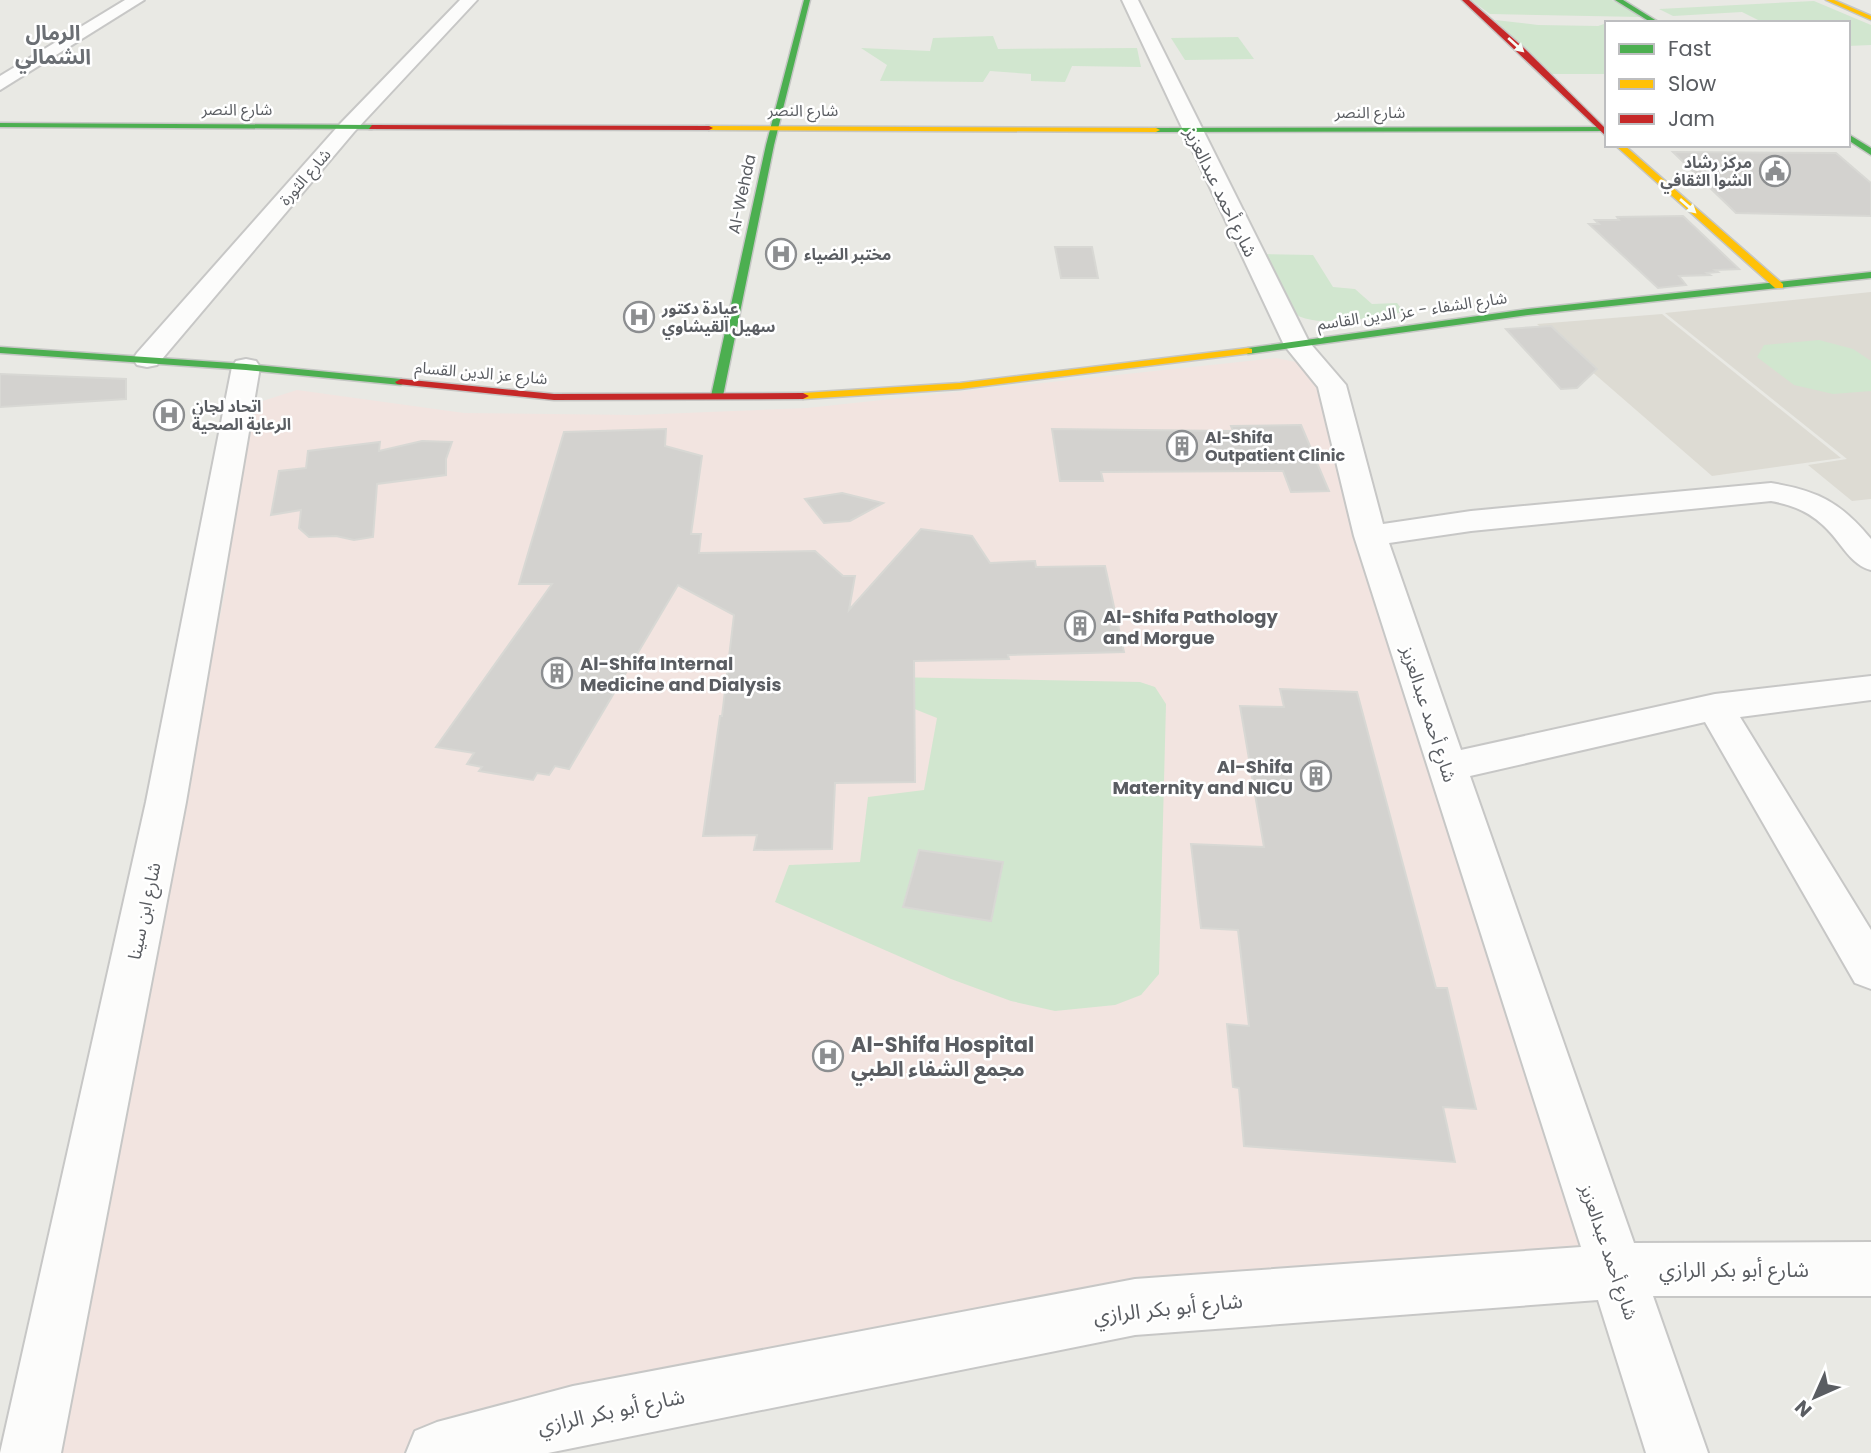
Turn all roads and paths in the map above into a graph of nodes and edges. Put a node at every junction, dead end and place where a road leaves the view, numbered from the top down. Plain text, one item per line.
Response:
1 (136, 0) edge
2 (469, 0) edge
3 (807, 0) edge
4 (1130, 0) edge
5 (1465, 0) edge
6 (1618, 0) edge
7 (1829, 0) edge
8 (1850, 0) edge
9 (1871, 9) edge
10 (1871, 18) edge
11 (1653, 21) edge
12 (0, 83) edge
13 (0, 125) edge
14 (343, 132) junction
15 (773, 132) junction
16 (1605, 132) edge
17 (0, 134) edge
18 (1192, 134) junction
19 (1858, 135) edge
20 (1621, 147) edge
21 (1871, 152) edge
22 (1870, 275) edge
23 (1779, 286) junction
24 (1297, 345) junction
25 (0, 350) edge
26 (147, 359) junction
27 (246, 367) junction
28 (960, 386) joint
29 (717, 396) junction
30 (1370, 536) junction
31 (1871, 560) edge
32 (1871, 688) edge
33 (1715, 708) junction
34 (1447, 767) junction
35 (1871, 970) edge
36 (1871, 1269) edge
37 (1616, 1272) junction
38 (30, 1453) edge
39 (437, 1453) edge
40 (1677, 1453) edge

1 - 12 street
2 - 14 street, شارع الثورة
3 - 15 main road, Al-Wehda
4 - 18 street, شارع أحمد عبدالعزيز
5 -> 16 main road
6 - 11 main road
7 - 10 main road
8 - 9 main road
13 - 14 main road, شارع النصر
14 - 15 main road, شارع النصر
14 - 17 main road, شارع النصر
14 - 26 street, شارع الثورة
15 - 18 main road, شارع النصر
15 - 29 main road, Al-Wehda
16 - 18 main road, شارع النصر
18 - 24 street, شارع أحمد عبدالعزيز
19 - 21 main road
20 -> 23 main road
22 - 23 main road, شارع الشفاء - عز الدين القاسم
23 - 24 main road, شارع الشفاء - عز الدين القاسم
24 - 28 main road, شارع الشفاء - عز الدين القاسم
24 - 30 street, شارع أحمد عبدالعزيز
25 - 26 main road, شارع عز الدين القسام
26 - 27 main road, شارع عز الدين القسام
27 - 29 main road, شارع عز الدين القسام
27 - 38 street, شارع ابن سينا
28 - 29 main road, شارع عز الدين القسام
30 - 31 street
30 - 34 street, شارع أحمد عبدالعزيز
32 - 33 street
33 - 34 street
33 - 35 street
34 - 37 street, شارع أحمد عبدالعزيز
36 - 37 street, شارع أبو بكر الرازي
37 - 39 street, شارع أبو بكر الرازي
37 - 40 street, شارع أحمد عبدالعزيز

